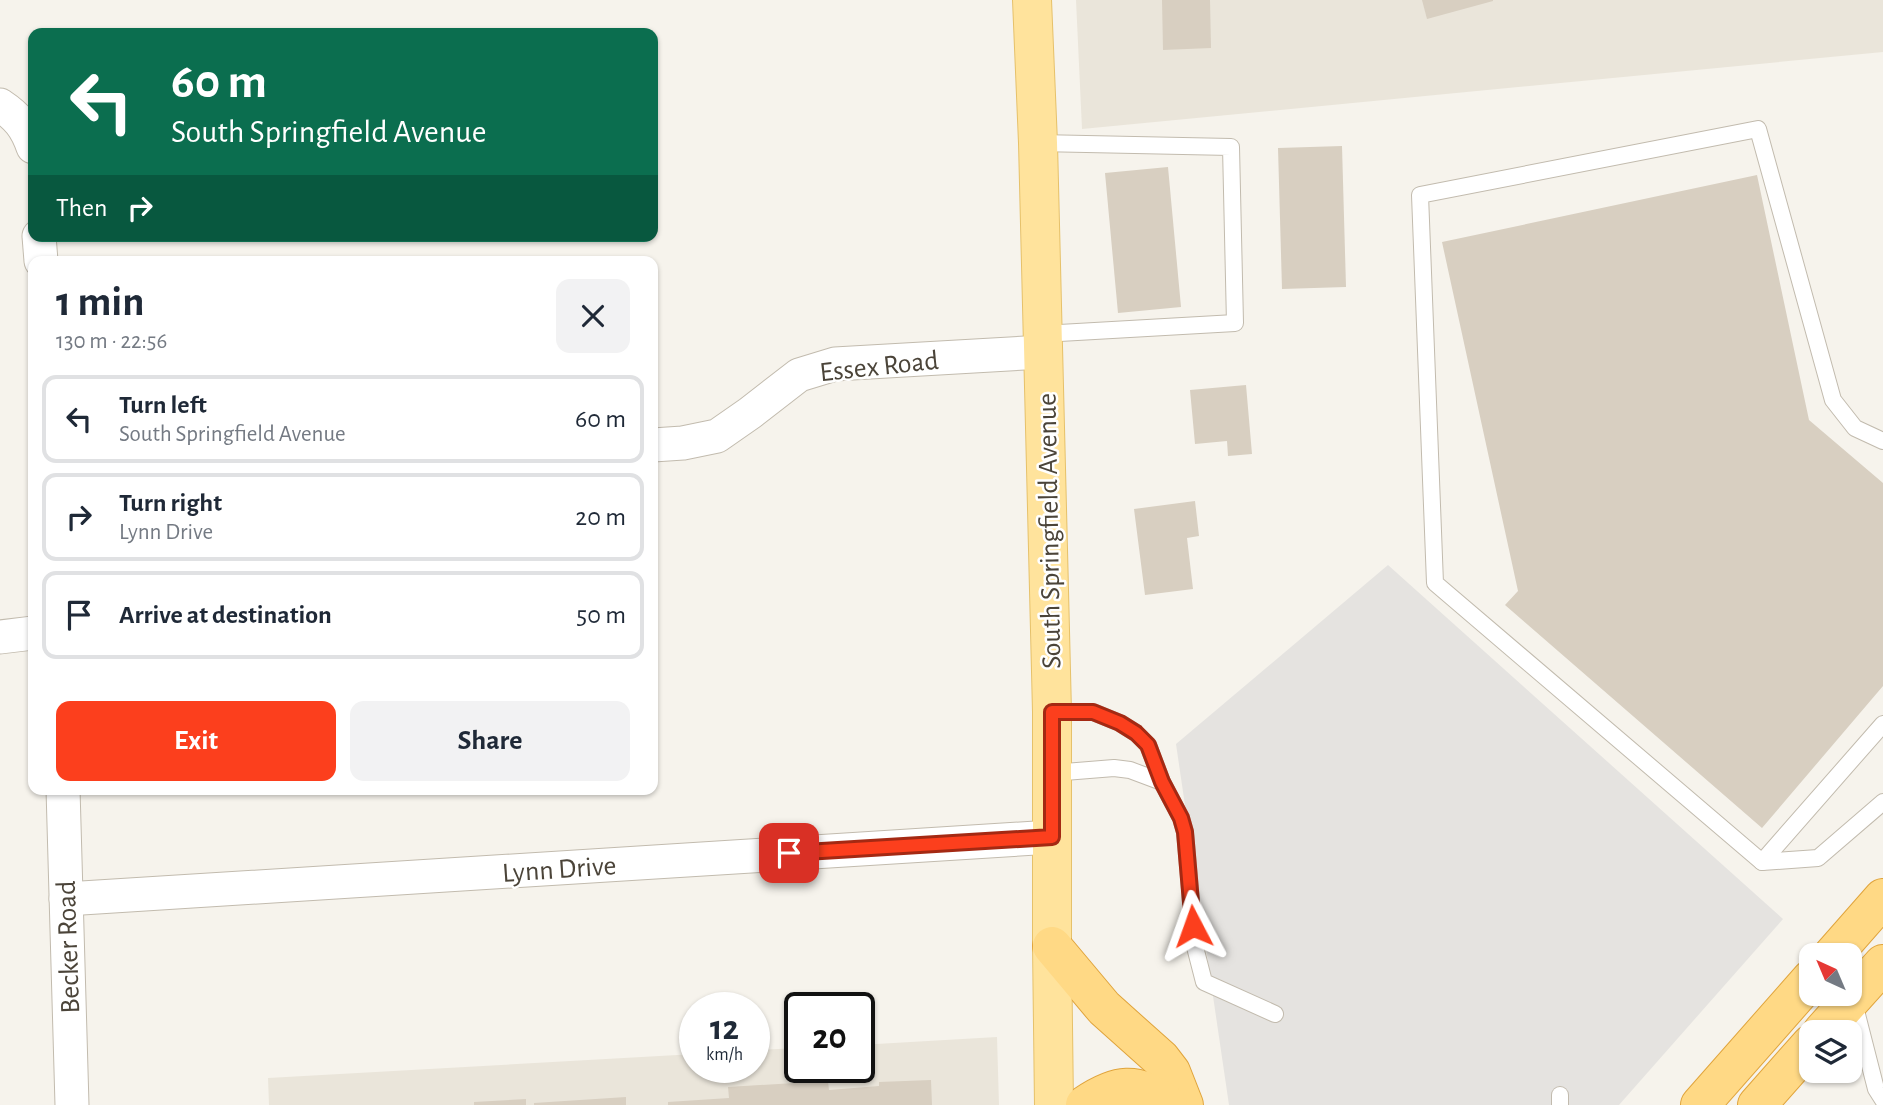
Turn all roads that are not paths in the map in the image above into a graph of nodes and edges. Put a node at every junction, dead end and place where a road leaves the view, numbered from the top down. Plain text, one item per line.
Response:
1 (1032, 0) edge
2 (7, 110) edge
3 (28, 134) edge
4 (1038, 144) junction
5 (1043, 343) junction
6 (1883, 441) edge
7 (658, 445) edge
8 (28, 634) edge
9 (0, 637) edge
10 (1052, 712) junction
11 (1883, 724) edge
12 (1052, 773) junction
13 (1162, 782) junction
14 (63, 795) edge
15 (1883, 802) edge
16 (1052, 837) junction
17 (1762, 862) junction
18 (1883, 898) edge
19 (66, 899) junction
20 (1843, 943) edge
21 (1052, 946) junction
22 (1883, 964) edge
23 (1862, 987) edge
24 (1799, 993) edge
25 (1845, 1006) edge
26 (1854, 1006) edge
27 (1275, 1014) dead end
28 (1833, 1020) edge
29 (1799, 1058) edge
30 (1883, 1100) edge
31 (72, 1105) edge
32 (1054, 1105) edge
33 (1084, 1105) edge
34 (1168, 1105) edge
35 (1184, 1105) edge
36 (1700, 1105) edge
37 (1757, 1105) edge

1 - 4 main road, South Springfield Avenue
2 - 3 street
4 - 5 main road, South Springfield Avenue
4 - 5 lane
5 - 7 street, Essex Road
5 - 10 main road, South Springfield Avenue
6 - 17 lane
8 - 9 street
10 - 12 main road, South Springfield Avenue
10 - 13 lane
11 - 17 lane
12 - 13 lane
12 - 16 main road, South Springfield Avenue
13 - 27 lane
14 - 19 street, Becker Road
15 - 17 lane
16 - 19 street, Lynn Drive
16 - 21 main road, South Springfield Avenue
18 - 20 highway
19 - 31 street, Becker Road
21 - 32 main road, South Springfield Avenue
21 - 35 highway
22 - 23 highway
24 - 36 highway
25 - 28 highway
26 - 30 lane
29 - 37 highway
33 - 34 highway

